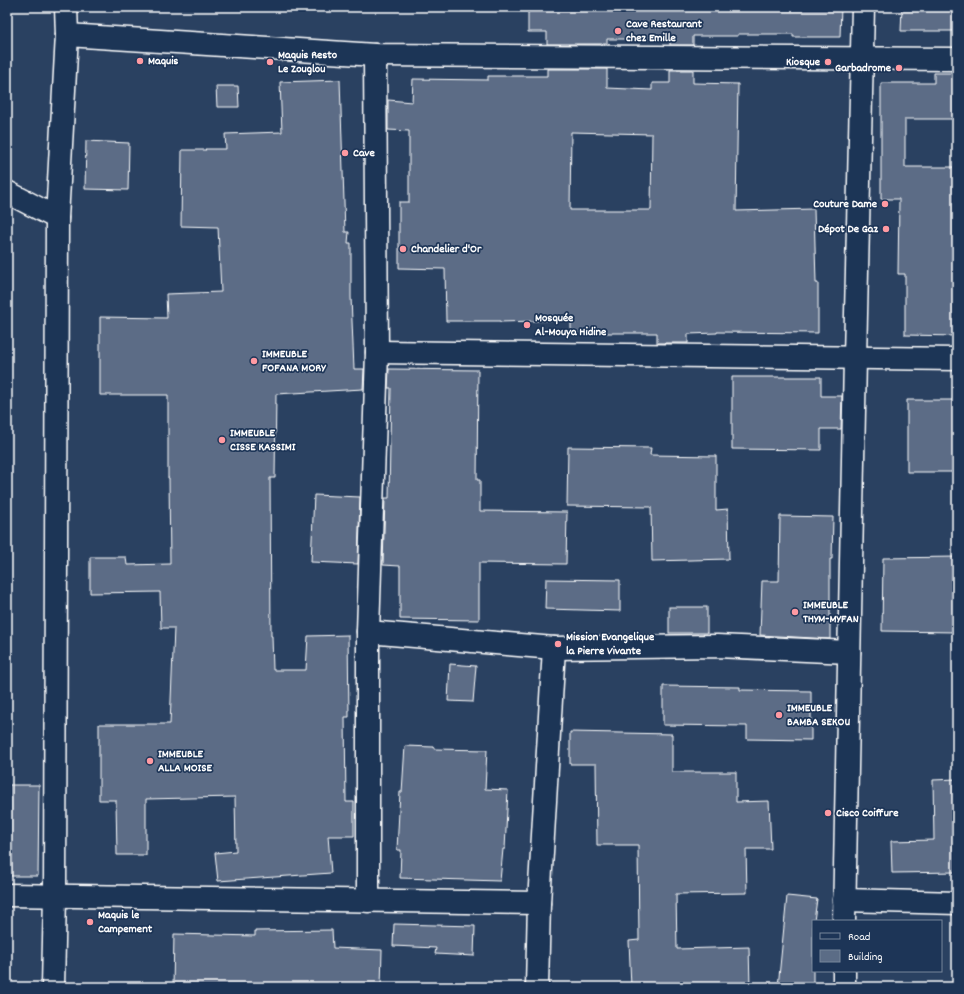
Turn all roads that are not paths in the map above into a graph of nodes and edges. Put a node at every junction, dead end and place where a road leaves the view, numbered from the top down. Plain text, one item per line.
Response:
1 (66, 7) edge
2 (863, 7) edge
3 (67, 35) junction
4 (375, 55) junction
5 (863, 58) junction
6 (957, 59) edge
7 (7, 192) edge
8 (57, 218) junction
9 (377, 352) junction
10 (855, 358) junction
11 (957, 359) edge
12 (368, 632) junction
13 (554, 648) junction
14 (849, 652) junction
15 (7, 895) edge
16 (55, 895) junction
17 (368, 901) junction
18 (957, 903) edge
19 (539, 904) junction
20 (844, 911) edge
21 (844, 972) edge
22 (53, 987) edge
23 (537, 987) edge
24 (844, 987) edge

1 - 3 street
2 - 5 street
3 - 4 street
3 - 8 street
4 - 5 street
4 - 9 street
5 - 6 street
5 - 10 street
7 - 8 street
8 - 16 street
9 - 10 street
9 - 12 street
10 - 11 street
10 - 14 street
12 - 13 street
12 - 17 street
13 - 14 street
13 - 19 street
14 - 20 street
15 - 16 street
16 - 17 street
16 - 22 street
17 - 19 street
18 - 20 street
19 - 23 street
21 - 24 street

